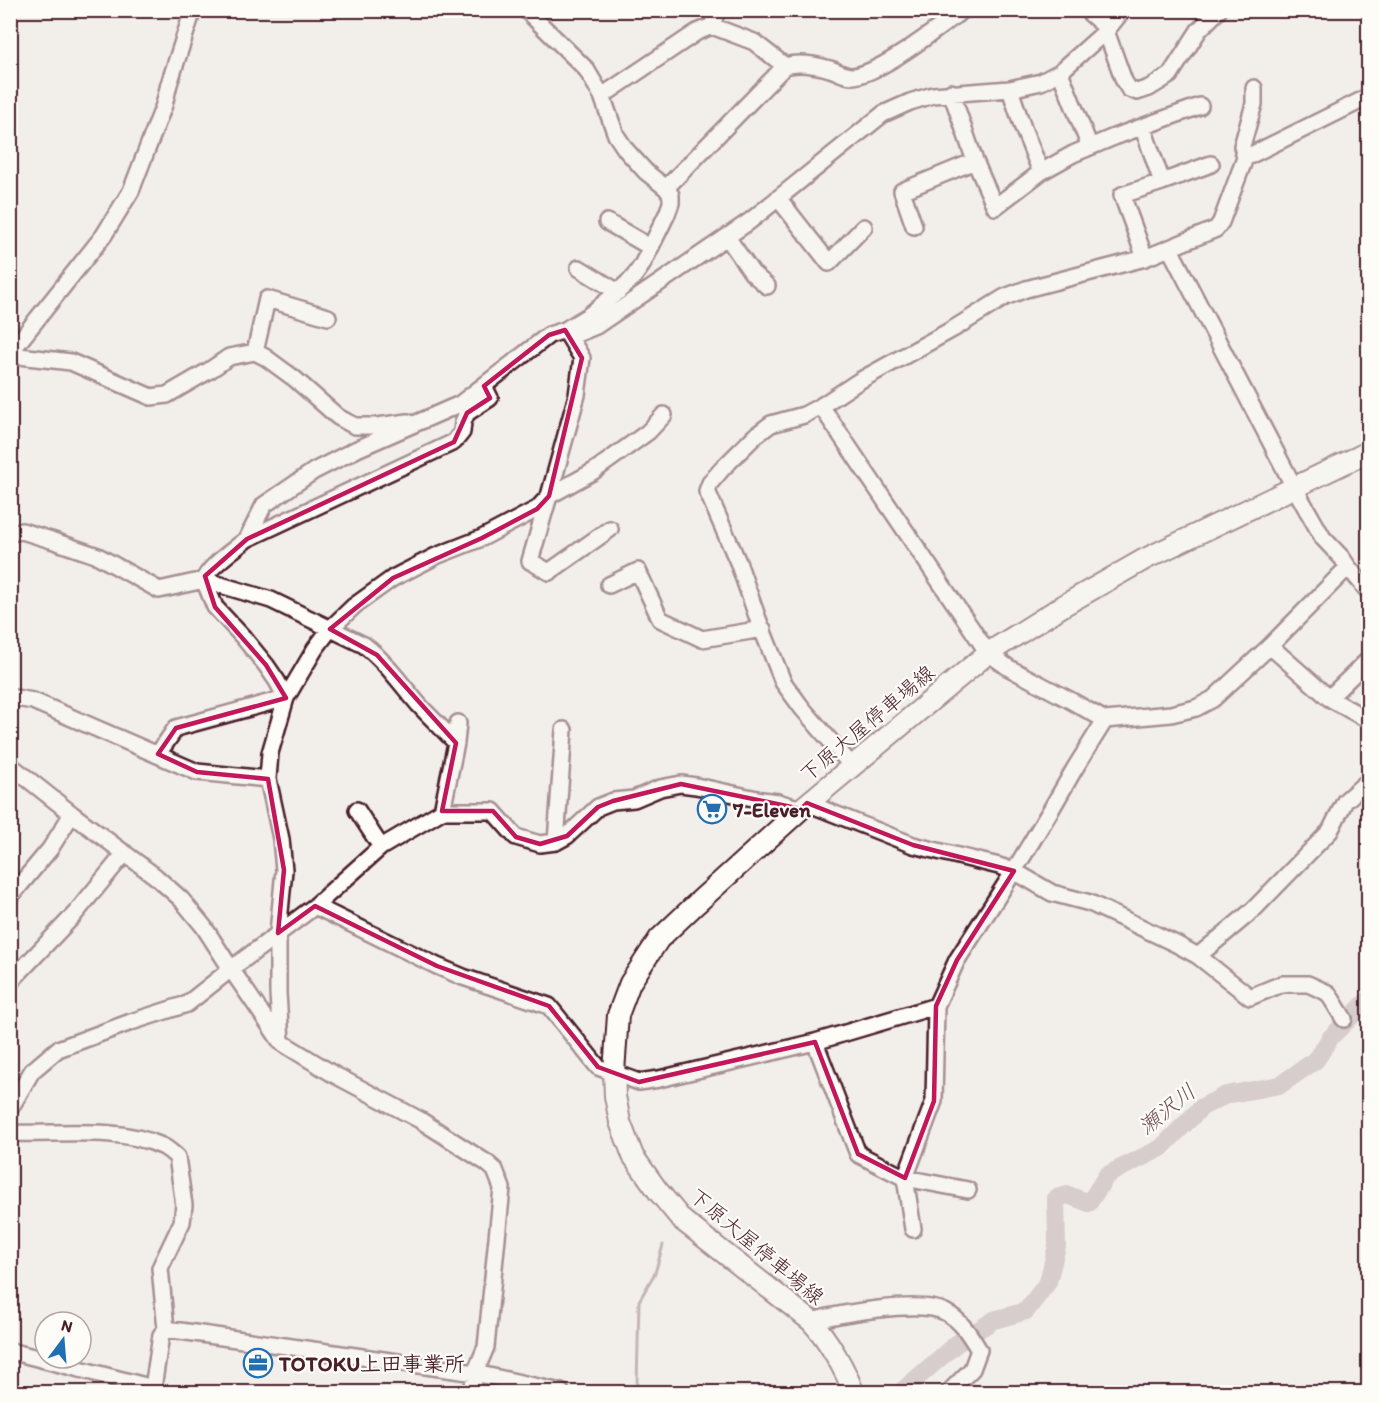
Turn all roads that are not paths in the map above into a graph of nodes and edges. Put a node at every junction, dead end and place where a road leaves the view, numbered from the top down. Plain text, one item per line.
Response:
1 (193, 10) edge
2 (526, 10) edge
3 (717, 10) edge
4 (963, 10) edge
5 (1086, 10) edge
6 (1123, 10) edge
7 (1219, 10) edge
8 (712, 26) junction
9 (1107, 30) junction
10 (784, 66) junction
11 (1060, 72) junction
12 (1254, 88) dead end
13 (1010, 89) junction
14 (951, 92) junction
15 (602, 96) junction
16 (1368, 97) edge
17 (1200, 106) dead end
18 (1143, 128) junction
19 (1090, 147) junction
20 (1245, 158) junction
21 (975, 161) junction
22 (1211, 164) dead end
23 (1041, 172) junction
24 (1162, 182) junction
25 (666, 188) junction
26 (778, 198) junction
27 (607, 222) dead end
28 (914, 226) dead end
29 (864, 227) dead end
30 (727, 237) junction
31 (650, 247) junction
32 (1170, 249) junction
33 (1145, 258) junction
34 (579, 268) dead end
35 (766, 286) dead end
36 (618, 292) junction
37 (328, 317) dead end
38 (567, 333) junction
39 (255, 352) junction
40 (10, 354) edge
41 (484, 386) junction
42 (821, 406) junction
43 (664, 415) dead end
44 (424, 421) junction
45 (1368, 452) edge
46 (1294, 487) junction
47 (549, 496) junction
48 (610, 529) dead end
49 (10, 533) edge
50 (247, 539) junction
51 (1348, 567) junction
52 (204, 580) junction
53 (609, 585) dead end
54 (1368, 591) edge
55 (330, 629) junction
56 (763, 629) junction
57 (1270, 646) junction
58 (988, 653) junction
59 (1368, 660) edge
60 (286, 698) junction
61 (1329, 698) junction
62 (10, 702) edge
63 (1105, 720) junction
64 (1368, 720) edge
65 (458, 723) dead end
66 (564, 730) dead end
67 (456, 743) junction
68 (158, 754) junction
69 (10, 765) edge
70 (852, 766) junction
71 (268, 779) junction
72 (1368, 782) edge
73 (804, 806) junction
74 (357, 810) dead end
75 (442, 811) junction
76 (72, 814) junction
77 (556, 842) junction
78 (381, 847) junction
79 (125, 853) junction
80 (1014, 871) junction
81 (10, 897) edge
82 (315, 906) junction
83 (278, 933) junction
84 (1198, 956) junction
85 (231, 969) junction
86 (10, 982) edge
87 (936, 1006) junction
88 (1344, 1019) dead end
89 (815, 1041) junction
90 (281, 1042) junction
91 (614, 1072) junction
92 (10, 1109) edge
93 (10, 1133) edge
94 (905, 1178) junction
95 (968, 1190) dead end
96 (913, 1229) dead end
97 (811, 1321) junction
98 (166, 1329) junction
99 (10, 1351) edge
100 (476, 1373) junction
101 (472, 1392) edge
102 (561, 1392) edge
103 (853, 1392) edge
104 (949, 1392) edge

1 - 40 street
2 - 15 street
3 - 8 street
4 - 10 street
5 - 9 street
6 - 9 street
7 - 9 street
8 - 10 street
8 - 15 street
9 - 11 street
10 - 25 street
11 - 13 street
11 - 19 street
12 - 20 street
13 - 14 street
13 - 23 street
14 - 21 street
14 - 26 street
15 - 25 street
16 - 20 street
17 - 18 street
18 - 19 street
18 - 24 street
19 - 23 street
20 - 32 street
21 - 23 street
21 - 28 street
22 - 24 street
24 - 33 street
25 - 31 street
26 - 29 street
26 - 30 street
27 - 31 street
30 - 35 street
30 - 38 street
31 - 36 street
32 - 33 street
32 - 46 street
33 - 42 street
34 - 36 street
36 - 38 street
37 - 39 street
38 - 41 street
38 - 47 street
39 - 40 street
39 - 44 street
41 - 44 street
41 - 50 street
42 - 56 street
42 - 58 street
43 - 47 street
44 - 50 street
45 - 46 main road, 下原大屋停車場線
46 - 51 street
46 - 58 main road, 下原大屋停車場線
47 - 48 street
47 - 55 street
49 - 52 street
50 - 52 street
51 - 54 street
51 - 57 street
52 - 55 street
52 - 60 street
53 - 56 street
55 - 60 street
55 - 67 street
56 - 70 street
57 - 61 street
57 - 63 street
58 - 63 street
58 - 70 main road, 下原大屋停車場線
59 - 61 street
60 - 68 street
60 - 71 street
61 - 64 street
62 - 68 street
63 - 80 street
65 - 67 street
66 - 77 street
67 - 75 street
68 - 71 street
69 - 76 street
70 - 73 main road, 下原大屋停車場線
71 - 83 street
72 - 84 street
73 - 77 street
73 - 80 street
73 - 91 main road, 下原大屋停車場線
74 - 78 street
75 - 77 street
75 - 78 street
76 - 79 street
76 - 81 street
78 - 82 street
79 - 85 street
79 - 86 street
80 - 84 street
80 - 87 street
82 - 83 street
82 - 91 street
83 - 85 street
83 - 90 street
84 - 88 street
85 - 90 street
85 - 92 street
87 - 89 street
87 - 94 street
89 - 91 street
89 - 94 street
90 - 100 street
91 - 97 main road, 下原大屋停車場線
93 - 98 street
94 - 95 street
94 - 96 street
97 - 103 main road, 下原大屋停車場線
97 - 104 street
98 - 99 street
98 - 100 street
100 - 101 street
100 - 102 street

